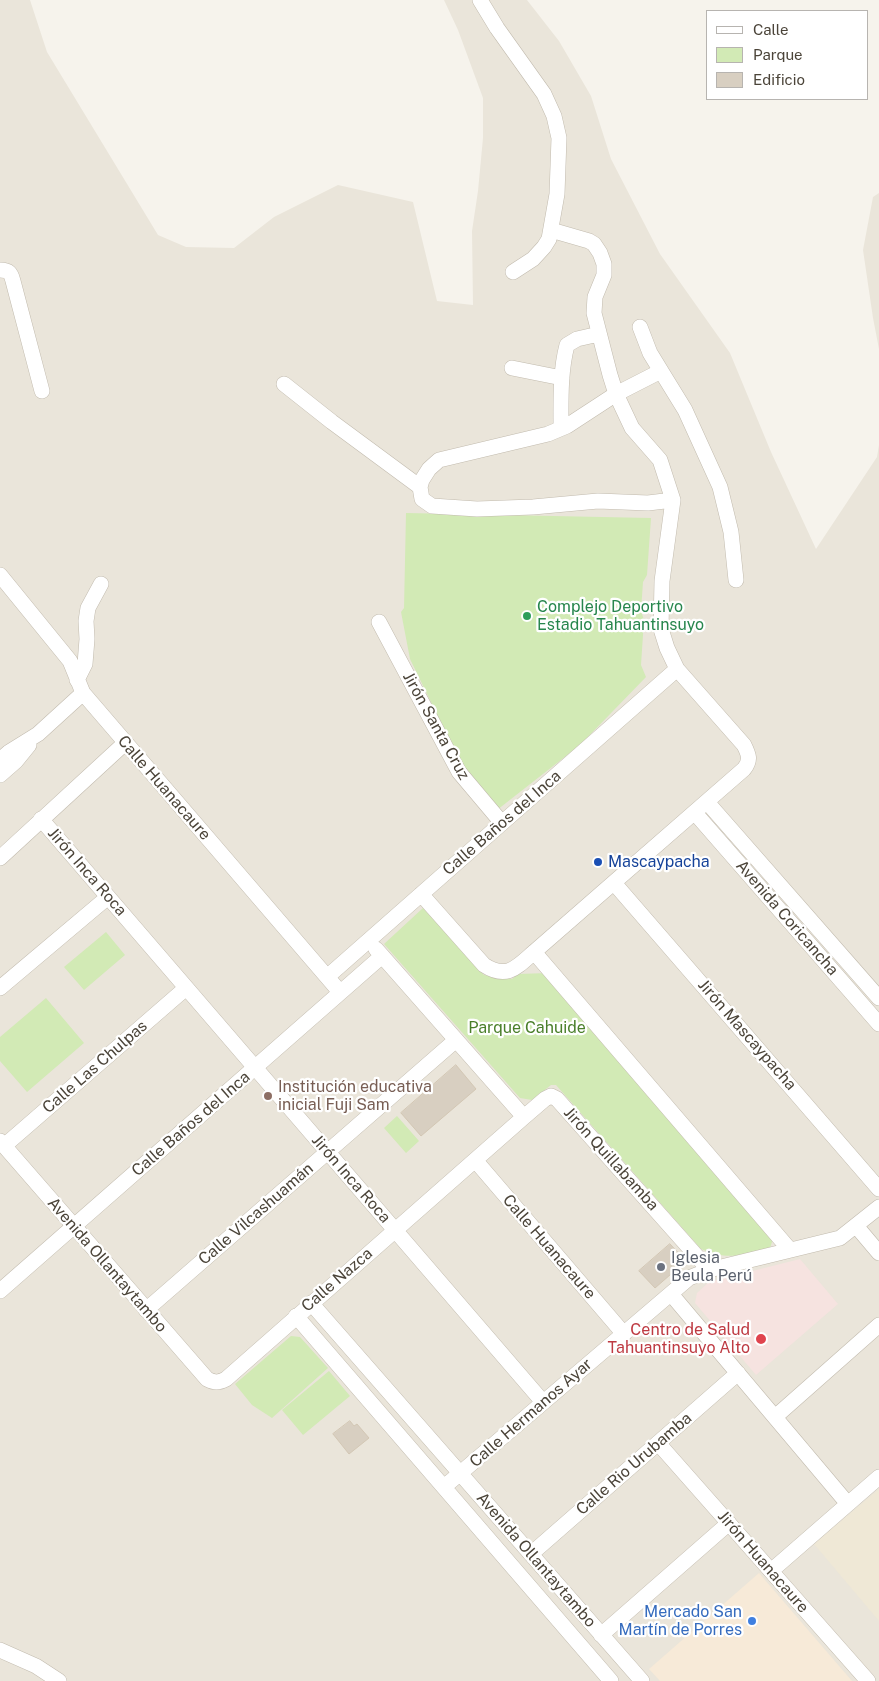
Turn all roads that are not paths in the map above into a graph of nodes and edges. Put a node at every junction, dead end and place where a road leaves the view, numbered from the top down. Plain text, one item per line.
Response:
1 (480, 0) edge
2 (551, 230) junction
3 (0, 270) edge
4 (513, 272) dead end
5 (640, 327) dead end
6 (599, 334) junction
7 (512, 368) dead end
8 (661, 371) junction
9 (562, 378) junction
10 (284, 384) dead end
11 (42, 391) dead end
12 (616, 394) junction
13 (562, 428) junction
14 (420, 487) junction
15 (673, 500) junction
16 (0, 575) edge
17 (736, 580) dead end
18 (101, 584) dead end
19 (380, 622) dead end
20 (677, 669) junction
21 (80, 687) junction
22 (38, 734) junction
23 (124, 743) junction
24 (3, 751) edge
25 (0, 775) edge
26 (707, 802) junction
27 (695, 812) junction
28 (41, 820) junction
29 (502, 823) junction
30 (0, 858) edge
31 (614, 883) junction
32 (421, 894) junction
33 (108, 897) junction
34 (368, 940) junction
35 (534, 952) junction
36 (382, 956) junction
37 (327, 977) junction
38 (0, 988) edge
39 (186, 988) junction
40 (340, 992) junction
41 (879, 998) edge
42 (879, 1024) edge
43 (456, 1040) junction
44 (255, 1068) junction
45 (524, 1117) junction
46 (2, 1144) edge
47 (328, 1152) junction
48 (475, 1160) junction
49 (879, 1188) edge
50 (879, 1207) edge
51 (74, 1227) junction
52 (856, 1227) junction
53 (395, 1230) junction
54 (790, 1250) junction
55 (879, 1253) edge
56 (710, 1270) junction
57 (0, 1291) edge
58 (671, 1294) junction
59 (312, 1303) junction
60 (146, 1310) junction
61 (296, 1316) junction
62 (879, 1325) edge
63 (624, 1334) junction
64 (738, 1373) junction
65 (218, 1383) joint
66 (543, 1402) junction
67 (775, 1417) junction
68 (658, 1443) junction
69 (460, 1474) junction
70 (879, 1477) edge
71 (444, 1487) junction
72 (848, 1504) junction
73 (729, 1523) junction
74 (531, 1554) junction
75 (771, 1570) junction
76 (601, 1635) junction
77 (0, 1650) edge
78 (59, 1681) edge
79 (611, 1681) edge
80 (642, 1681) edge
81 (868, 1681) edge

1 - 2 street
2 - 4 street
2 - 6 street
3 - 11 street
5 - 8 street
6 - 9 street
6 - 12 street
7 - 9 street
8 - 12 street
8 - 17 street
9 - 13 street
10 - 14 street
12 - 13 street
12 - 15 street
13 - 14 street
14 - 15 street
15 - 20 street
16 - 21 street, Calle Huanacaure
18 - 21 street
19 - 29 street, Jirón Santa Cruz
20 - 26 street
20 - 29 street, Calle Baños del Inca
21 - 22 street
21 - 23 street, Calle Huanacaure
22 - 24 street
22 - 25 street
23 - 28 street
23 - 37 street, Calle Huanacaure
26 - 27 street
26 - 41 street, Avenida Coricancha
27 - 31 street
27 - 42 street, Avenida Coricancha
28 - 30 street
28 - 33 street, Jirón Inca Roca
29 - 32 street, Calle Baños del Inca
31 - 35 street
31 - 49 street, Jirón Mascaypacha
32 - 34 street, Calle Baños del Inca
32 - 35 street
33 - 38 street
33 - 39 street, Jirón Inca Roca
34 - 36 street
34 - 37 street, Calle Baños del Inca
35 - 54 street
36 - 40 street, Calle Baños del Inca
36 - 43 street
37 - 40 street, Calle Huanacaure
39 - 44 street, Jirón Inca Roca
39 - 46 street, Calle Las Chulpas
40 - 44 street, Calle Baños del Inca
43 - 45 street
43 - 47 street, Calle Vilcashuamán
44 - 47 street, Jirón Inca Roca
44 - 51 street, Calle Baños del Inca
45 - 48 street, Calle Nazca
45 - 56 street, Jirón Quillabamba
46 - 51 street, Avenida Ollantaytambo
47 - 53 street, Jirón Inca Roca
47 - 60 street, Calle Vilcashuamán
48 - 53 street, Calle Nazca
48 - 63 street, Calle Huanacaure
50 - 52 street, Calle Hermanos Ayar
51 - 57 street, Calle Baños del Inca
51 - 60 street, Avenida Ollantaytambo
52 - 54 street, Calle Hermanos Ayar
52 - 55 street
53 - 59 street, Calle Nazca
53 - 66 street, Jirón Inca Roca
54 - 56 street, Calle Hermanos Ayar
56 - 58 street, Calle Hermanos Ayar
58 - 63 street, Calle Hermanos Ayar
58 - 64 street
59 - 61 street, Calle Nazca
59 - 69 street, Avenida Ollantaytambo
60 - 65 street, Avenida Ollantaytambo
61 - 65 street, Calle Nazca
61 - 71 street, Avenida Ollantaytambo
62 - 67 street
63 - 66 street, Calle Hermanos Ayar
64 - 67 street
64 - 68 street, Calle Rio Urubamba
66 - 69 street, Calle Hermanos Ayar
67 - 72 street
68 - 73 street, Jirón Huanacaure
68 - 74 street, Calle Rio Urubamba
69 - 71 street, Calle Hermanos Ayar
69 - 74 street, Avenida Ollantaytambo
70 - 72 street
71 - 79 street, Avenida Ollantaytambo
72 - 75 street
73 - 75 street, Jirón Huanacaure
73 - 76 street
74 - 76 street, Avenida Ollantaytambo
75 - 81 street, Jirón Huanacaure
76 - 80 street, Avenida Ollantaytambo
77 - 78 street

